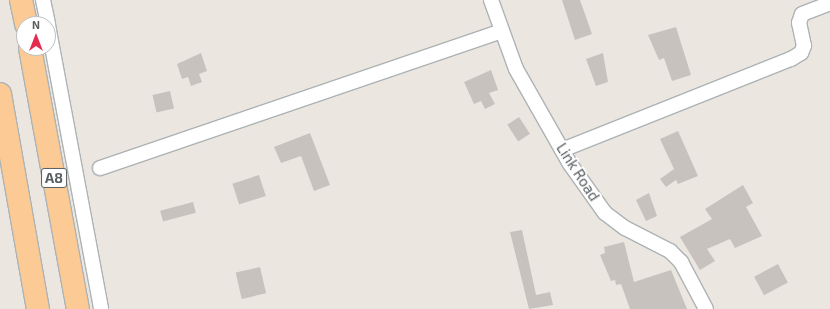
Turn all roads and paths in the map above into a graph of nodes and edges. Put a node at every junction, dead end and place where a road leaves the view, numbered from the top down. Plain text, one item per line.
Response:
1 (21, 0) edge
2 (43, 0) edge
3 (491, 0) edge
4 (830, 3) edge
5 (24, 16) edge
6 (46, 16) edge
7 (500, 32) junction
8 (31, 56) edge
9 (54, 56) edge
10 (0, 94) edge
11 (562, 150) junction
12 (100, 168) dead end
13 (38, 309) edge
14 (78, 309) edge
15 (101, 309) edge
16 (706, 309) edge

1 - 5 highway
2 - 6 street
3 - 7 street, Link Road
4 - 11 street
7 - 11 street, Link Road
7 - 12 street
8 - 14 highway, A8
9 - 15 street
10 - 13 highway
11 - 16 street, Link Road

